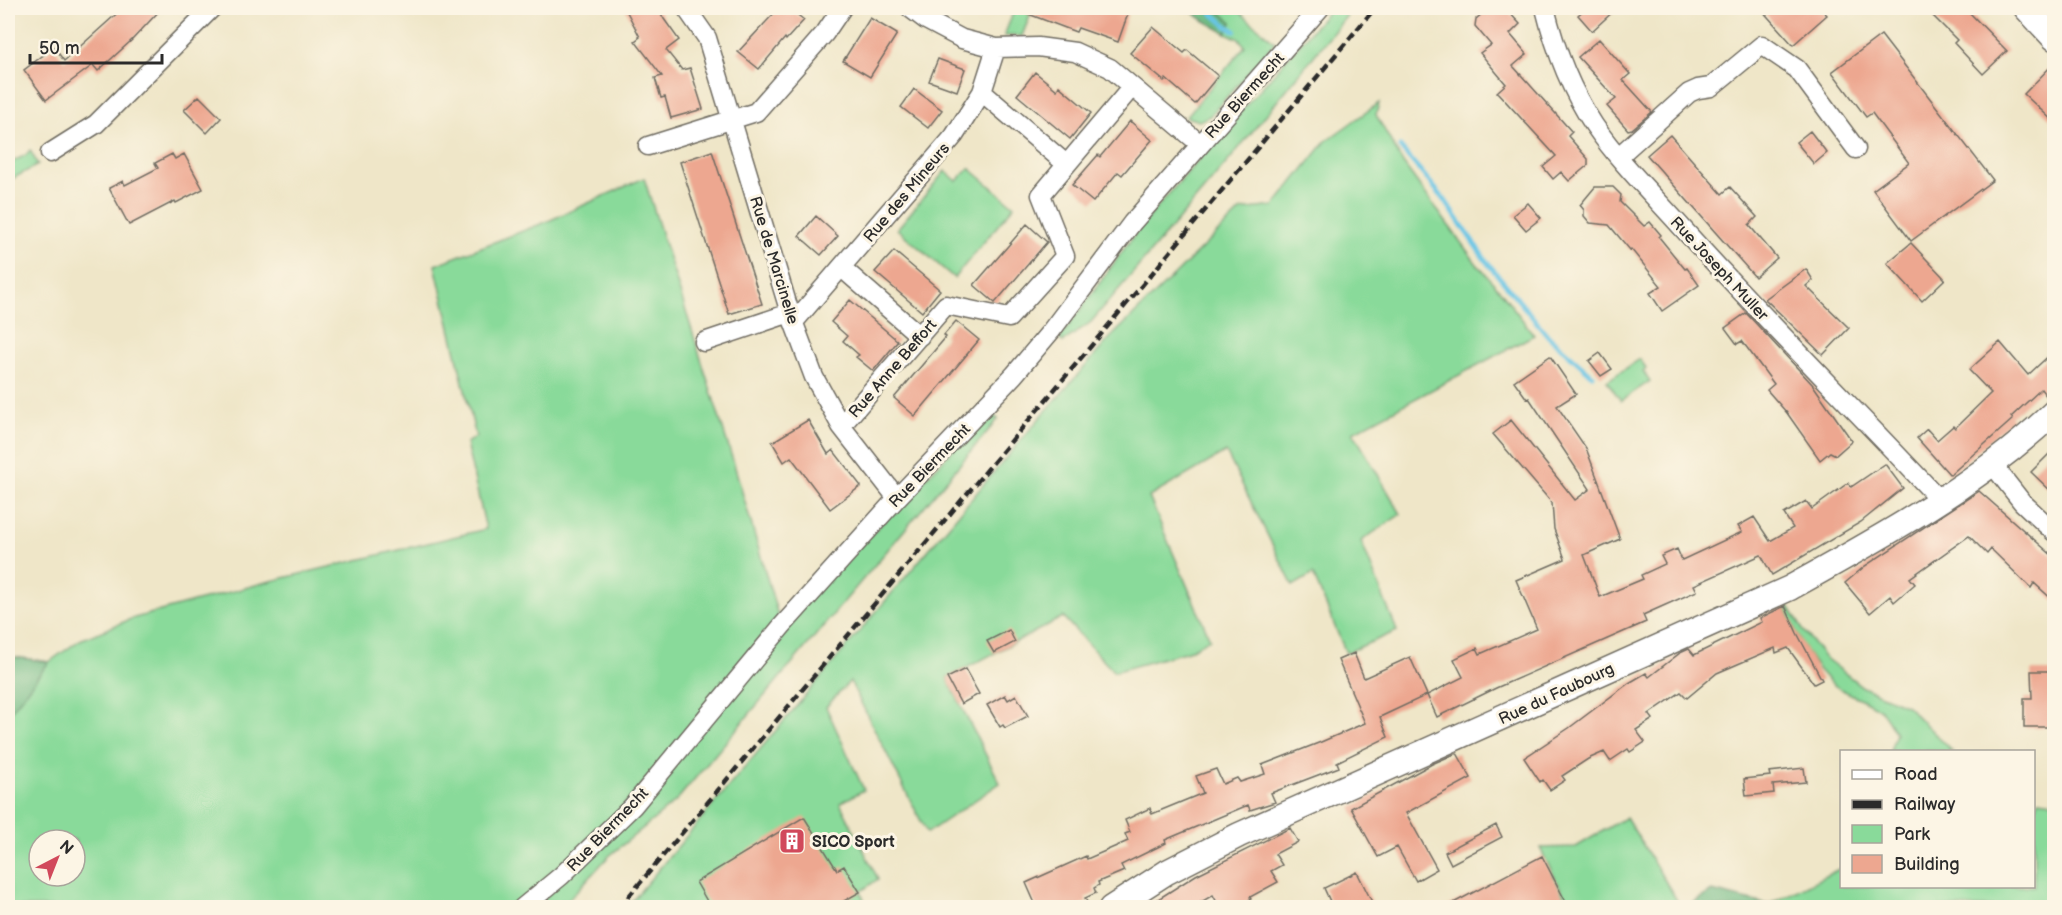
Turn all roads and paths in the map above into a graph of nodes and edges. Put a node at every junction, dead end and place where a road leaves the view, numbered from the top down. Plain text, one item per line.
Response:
1 (212, 8) edge
2 (686, 8) edge
3 (842, 8) edge
4 (910, 8) edge
5 (1320, 8) edge
6 (1545, 8) edge
7 (2026, 8) edge
8 (2055, 38) edge
9 (996, 48) junction
10 (1132, 87) junction
11 (982, 92) junction
12 (732, 120) junction
13 (1200, 144) junction
14 (648, 146) dead end
15 (1856, 150) dead end
16 (50, 153) dead end
17 (1619, 156) junction
18 (1066, 164) junction
19 (842, 268) junction
20 (792, 318) junction
21 (920, 336) junction
22 (704, 342) dead end
23 (2055, 412) edge
24 (841, 426) junction
25 (1993, 465) junction
26 (897, 498) junction
27 (1940, 500) junction
28 (2055, 532) edge
29 (522, 908) edge
30 (1112, 908) edge

1 - 16 street
2 - 12 street, Rue de Marcinelle
3 - 12 street
4 - 9 street
5 - 13 street, Rue Biermecht
6 - 17 street, Rue Joseph Muller
7 - 8 main road
9 - 10 street
9 - 11 street, Rue des Mineurs
10 - 13 street
10 - 18 street, Rue Anne Beffort
11 - 18 street
11 - 19 street, Rue des Mineurs
12 - 14 street
12 - 20 street, Rue de Marcinelle
13 - 26 street, Rue Biermecht
15 - 17 street
17 - 27 street, Rue Joseph Muller
18 - 21 street, Rue Anne Beffort
19 - 20 street, Rue des Mineurs
19 - 21 street
20 - 22 street
20 - 24 street, Rue de Marcinelle
21 - 24 street, Rue Anne Beffort
23 - 25 main road, Rue du Faubourg
24 - 26 street, Rue de Marcinelle
25 - 27 main road, Rue du Faubourg
25 - 28 street
26 - 29 street, Rue Biermecht
27 - 30 main road, Rue du Faubourg

